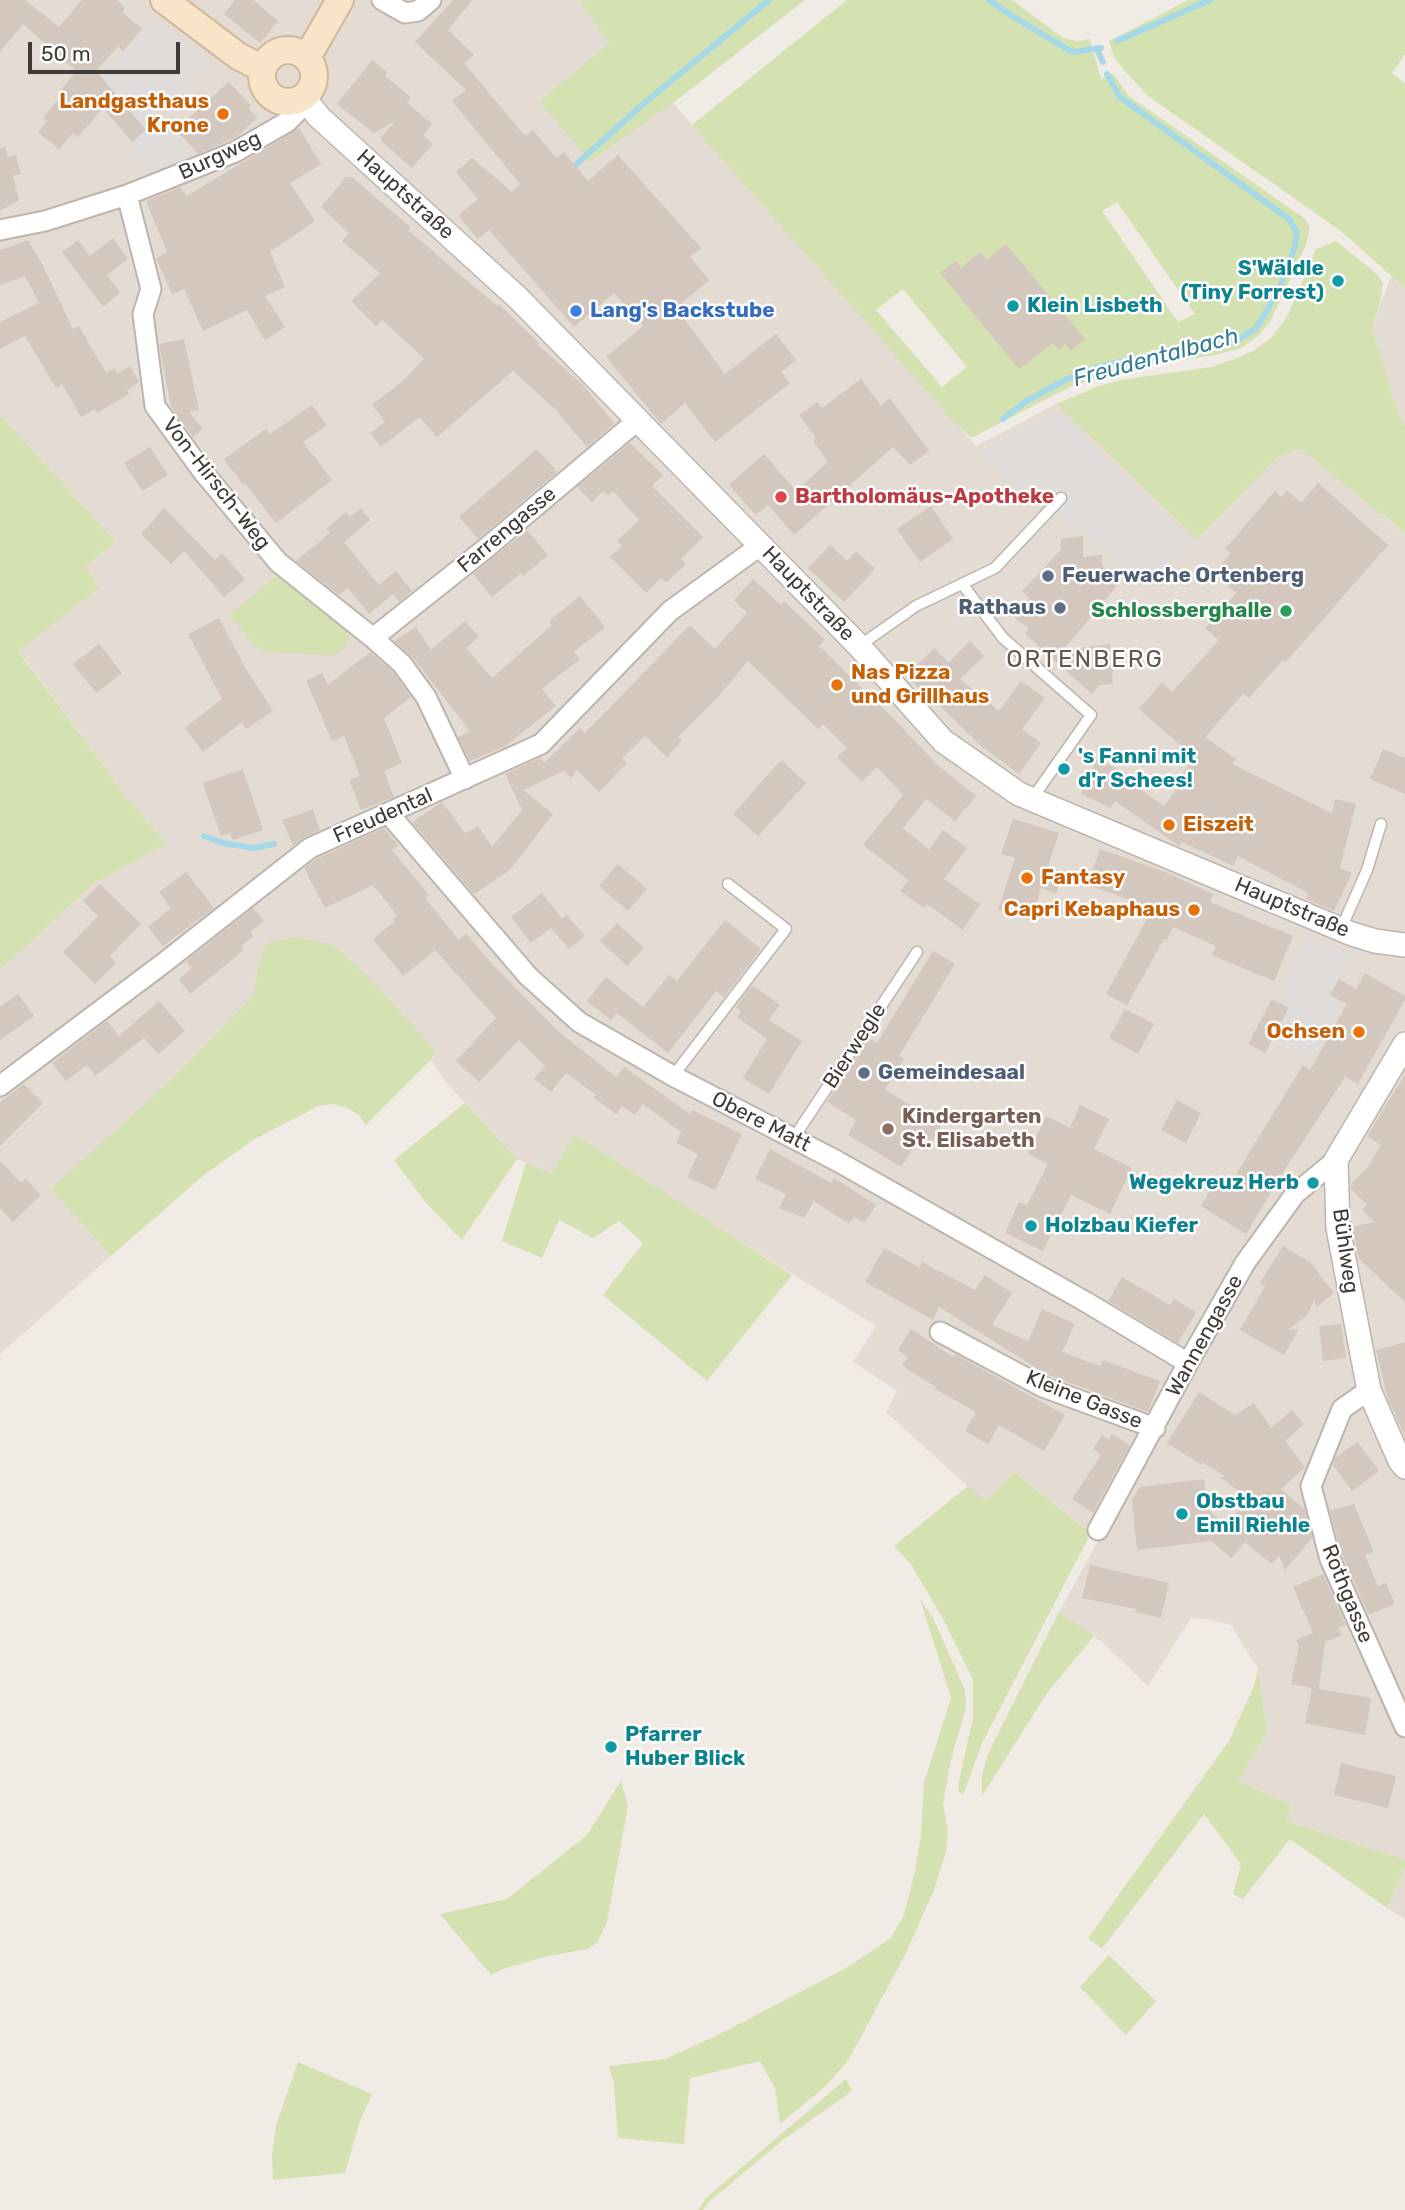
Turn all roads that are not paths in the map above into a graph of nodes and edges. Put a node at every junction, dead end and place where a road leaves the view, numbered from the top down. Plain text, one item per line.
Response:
1 (164, 0) edge
2 (340, 0) edge
3 (382, 0) edge
4 (431, 0) edge
5 (304, 56) junction
6 (263, 69) junction
7 (301, 99) junction
8 (127, 195) junction
9 (0, 230) edge
10 (638, 420) junction
11 (1061, 498) dead end
12 (761, 545) junction
13 (963, 585) junction
14 (373, 638) junction
15 (859, 646) junction
16 (465, 779) junction
17 (1032, 799) junction
18 (389, 814) junction
19 (1381, 824) dead end
20 (728, 884) dead end
21 (1341, 929) junction
22 (1405, 945) edge
23 (917, 952) dead end
24 (1405, 1044) edge
25 (673, 1076) junction
26 (0, 1086) edge
27 (793, 1140) junction
28 (1336, 1160) junction
29 (940, 1332) dead end
30 (1188, 1363) junction
31 (1368, 1390) junction
32 (1155, 1428) junction
33 (1405, 1467) edge
34 (1098, 1530) dead end
35 (1405, 1727) edge

1 - 6 main road
2 - 5 main road
3 - 4 street
5 - 6 main road
5 - 7 main road
6 - 7 main road
7 - 8 street, Burgweg
7 - 10 street, Hauptstraße
8 - 9 street, Burgweg
8 - 14 street, Von-Hirsch-Weg
10 - 12 street, Hauptstraße
10 - 14 street, Farrengasse
11 - 13 lane
12 - 15 street, Hauptstraße
12 - 16 street, Freudental
13 - 15 lane
13 - 17 lane
14 - 16 street
15 - 17 street, Hauptstraße
16 - 18 street, Freudental
17 - 21 street, Hauptstraße
18 - 25 street, Obere Matt
18 - 26 street, Freudental
19 - 21 lane
20 - 25 lane
21 - 22 street, Hauptstraße
23 - 27 lane, Bierwegle
24 - 28 street
25 - 27 street, Obere Matt
27 - 30 street, Obere Matt
28 - 30 street, Wannengasse
28 - 31 street, Bühlweg
29 - 32 street, Kleine Gasse
30 - 32 street, Wannengasse
31 - 33 street, Bühlweg
31 - 35 street, Rothgasse
32 - 34 street, Wannengasse

